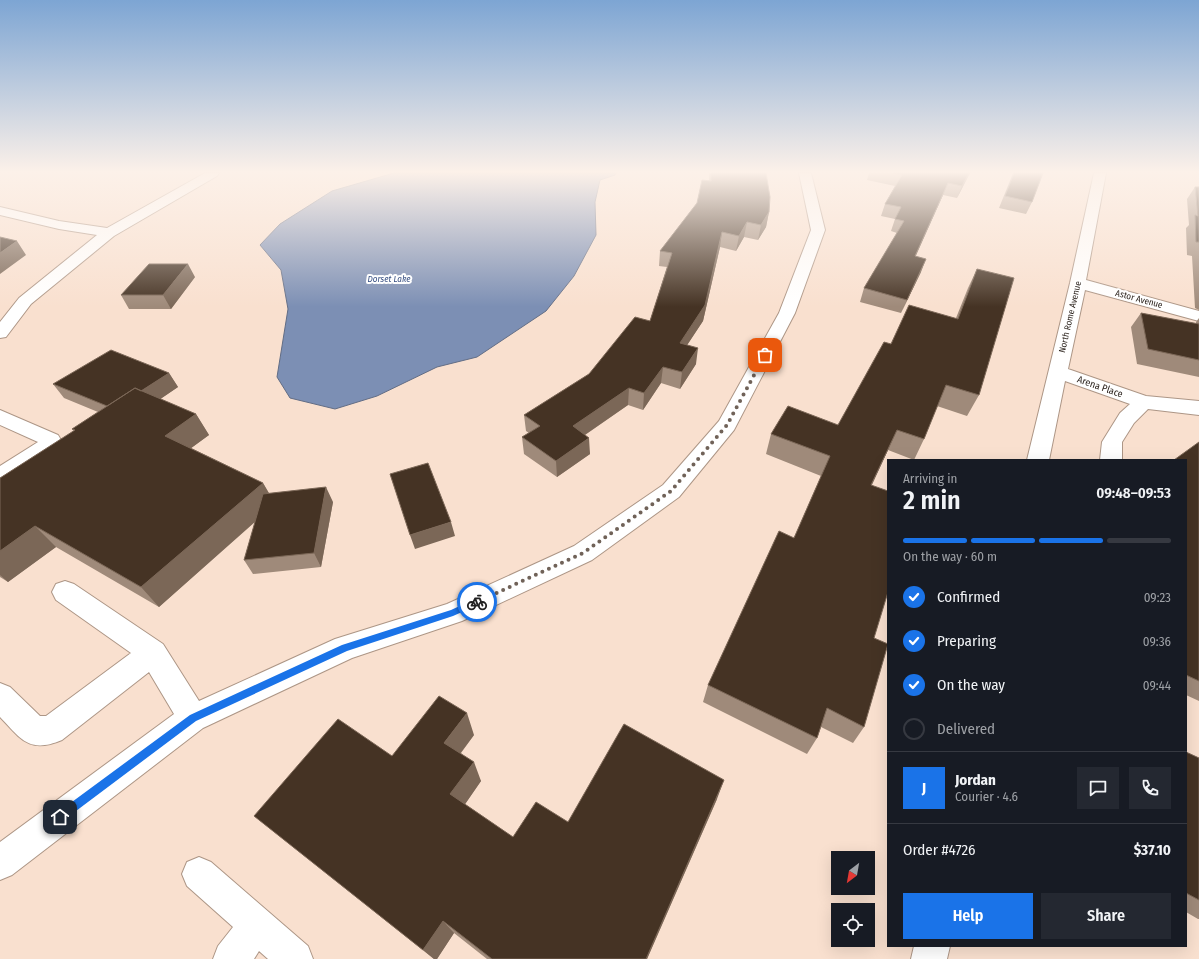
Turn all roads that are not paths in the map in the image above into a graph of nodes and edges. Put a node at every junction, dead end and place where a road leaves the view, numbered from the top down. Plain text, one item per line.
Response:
1 (27, 218) edge
2 (135, 218) edge
3 (815, 218) edge
4 (1091, 218) edge
5 (109, 233) junction
6 (1078, 283) junction
7 (1199, 316) edge
8 (0, 333) edge
9 (1057, 372) junction
10 (1144, 402) junction
11 (1199, 408) edge
12 (2, 418) edge
13 (1038, 459) edge
14 (1111, 459) edge
15 (0, 477) edge
16 (65, 592) dead end
17 (153, 653) junction
18 (0, 697) edge
19 (193, 718) junction
20 (0, 863) edge
21 (199, 874) dead end
22 (257, 925) junction
23 (932, 947) edge
24 (231, 959) edge
25 (295, 959) edge
26 (929, 959) edge

1 - 5 street
2 - 5 street
3 - 19 street
4 - 6 street, North Rome Avenue
5 - 8 street
6 - 7 street, Astor Avenue
6 - 9 street, North Rome Avenue
9 - 10 street, Arena Place
9 - 13 street, North Rome Avenue
10 - 11 street, Arena Place
10 - 14 street
12 - 15 street
16 - 17 street
17 - 18 street
17 - 19 street
19 - 20 street
21 - 22 street
22 - 24 street
22 - 25 street
23 - 26 street

